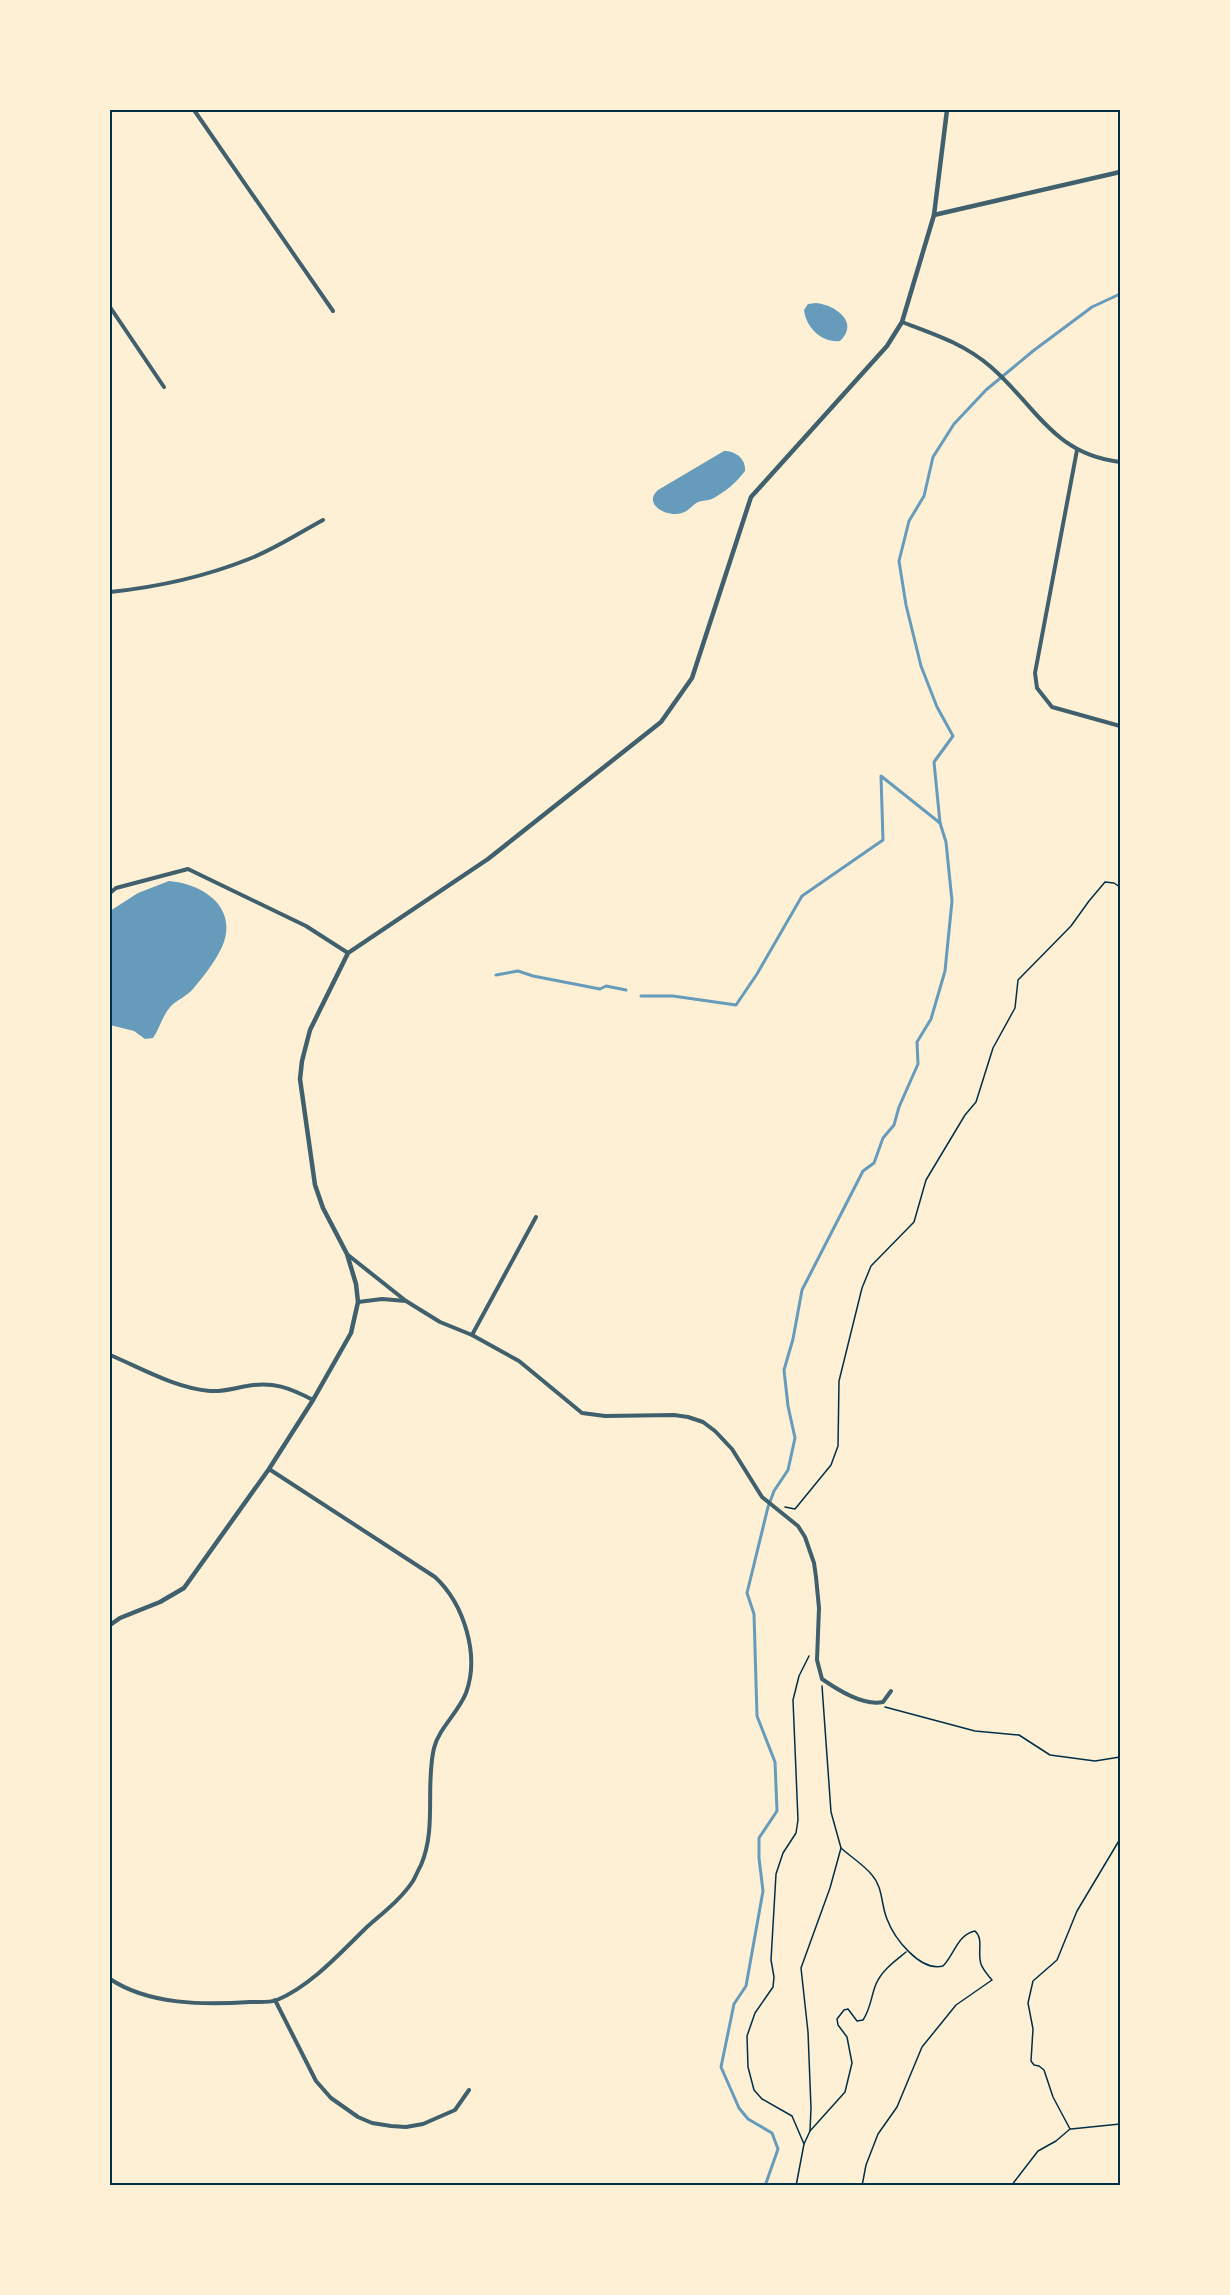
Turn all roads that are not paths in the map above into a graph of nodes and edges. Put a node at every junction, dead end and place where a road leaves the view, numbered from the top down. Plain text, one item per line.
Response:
1 (194, 110) edge
2 (947, 110) edge
3 (1120, 172) edge
4 (934, 215) junction
5 (110, 307) edge
6 (333, 311) dead end
7 (902, 322) junction
8 (164, 387) dead end
9 (1077, 450) junction
10 (1120, 462) edge
11 (323, 520) dead end
12 (110, 592) edge
13 (1120, 726) edge
14 (110, 893) edge
15 (348, 953) junction
16 (536, 1217) dead end
17 (346, 1254) junction
18 (406, 1301) junction
19 (358, 1302) junction
20 (472, 1335) junction
21 (110, 1355) edge
22 (313, 1400) junction
23 (269, 1469) junction
24 (110, 1625) edge
25 (891, 1691) dead end
26 (110, 1979) edge
27 (275, 2000) junction
28 (469, 2090) dead end

1 - 6 street
2 - 4 street
3 - 4 street
4 - 7 street
5 - 8 street
7 - 9 street
7 - 15 street
9 - 10 street
9 - 13 street
11 - 12 street
14 - 15 street
15 - 17 street
16 - 20 street
17 - 18 street
17 - 19 street
18 - 19 street
18 - 20 street
19 - 22 street
20 - 25 street
21 - 22 street
22 - 23 street
23 - 24 street
23 - 27 street
26 - 27 street
27 - 28 street

